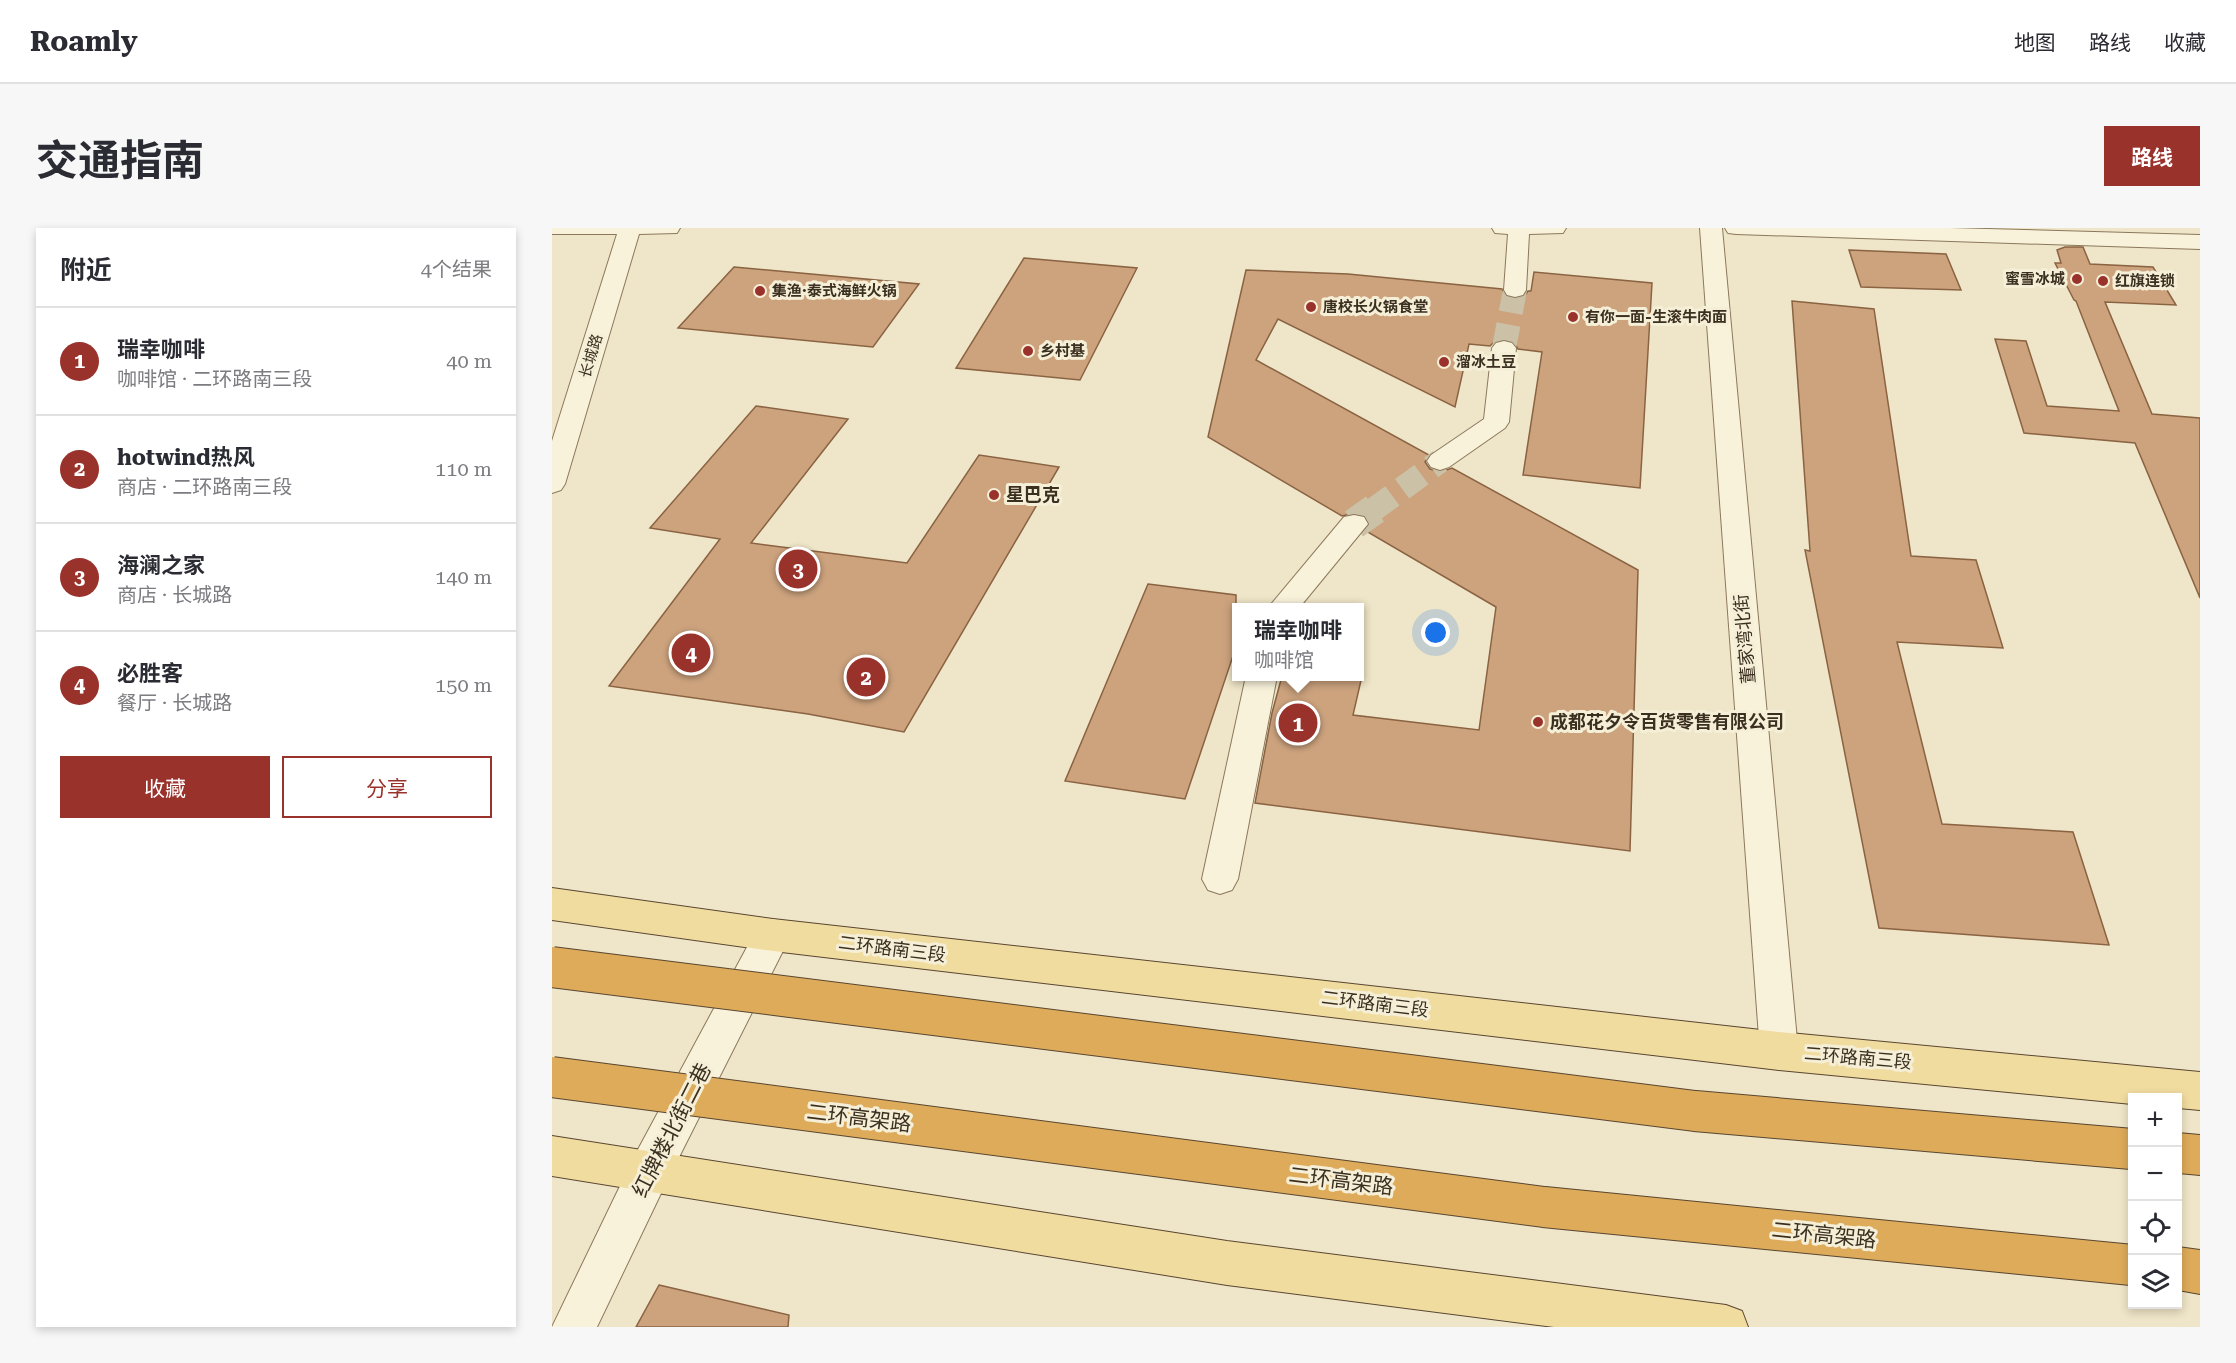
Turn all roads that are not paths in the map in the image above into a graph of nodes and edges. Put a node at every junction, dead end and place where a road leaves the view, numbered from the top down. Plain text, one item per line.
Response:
1 (552, 228) edge
2 (630, 228) edge
3 (669, 228) edge
4 (1503, 228) edge
5 (1519, 228) edge
6 (1555, 228) edge
7 (1711, 228) edge
8 (1736, 228) edge
9 (2200, 242) edge
10 (1515, 290) tunnel mouth
11 (1504, 348) tunnel mouth
12 (1440, 461) tunnel mouth
13 (552, 484) edge
14 (1354, 524) tunnel mouth
15 (1286, 603) edge
16 (1261, 681) edge
17 (1220, 879) dead end
18 (552, 904) edge
19 (773, 935) junction
20 (552, 967) edge
21 (1779, 1051) junction
22 (552, 1077) edge
23 (2200, 1091) edge
24 (2128, 1149) edge
25 (2182, 1153) edge
26 (2200, 1155) edge
27 (552, 1156) edge
28 (650, 1170) junction
29 (2128, 1265) edge
30 (2182, 1270) edge
31 (2200, 1272) edge
32 (574, 1327) edge
33 (1726, 1327) edge

1 - 2 street
2 - 3 street
2 - 13 street, 长城路
4 - 5 street
5 - 6 street
5 - 10 street
7 - 21 street, 董家湾北街
8 - 9 street
11 - 12 street
14 - 15 street
16 - 17 street
18 - 19 main road, 二环路南三段
19 - 21 main road, 二环路南三段
19 - 28 street, 红牌楼北街二巷
20 - 24 highway, bridge
21 - 23 main road, 二环路南三段
22 - 29 highway, 二环高架路, bridge
25 - 26 highway
27 - 28 main road
28 - 32 street, 红牌楼北街二巷
28 - 33 main road
30 - 31 highway

